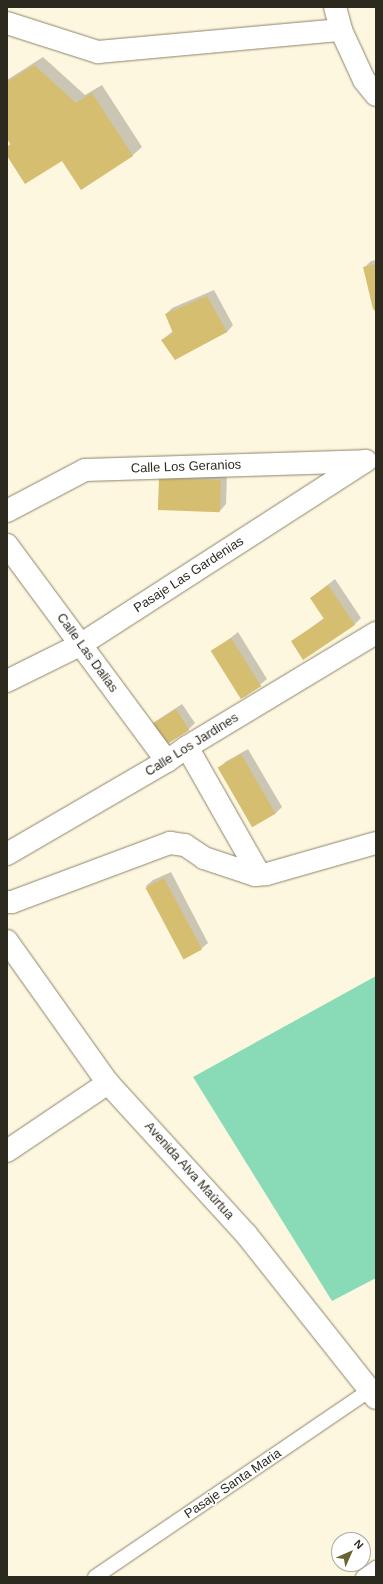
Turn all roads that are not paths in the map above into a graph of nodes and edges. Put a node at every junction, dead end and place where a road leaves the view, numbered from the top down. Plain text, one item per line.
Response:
1 (335, 7) edge
2 (7, 23) edge
3 (341, 30) junction
4 (376, 95) edge
5 (371, 460) edge
6 (7, 511) edge
7 (7, 545) edge
8 (376, 633) edge
9 (80, 645) junction
10 (7, 681) edge
11 (187, 747) junction
12 (167, 761) junction
13 (376, 843) edge
14 (7, 854) edge
15 (260, 874) junction
16 (7, 902) edge
17 (7, 941) edge
18 (108, 1083) junction
19 (7, 1151) edge
20 (374, 1392) edge
21 (376, 1568) edge
22 (95, 1577) edge
23 (363, 1577) edge

1 - 3 street
2 - 3 street
3 - 4 street
5 - 6 street, Calle Los Geranios
5 - 9 street, Pasaje Las Gardenias
7 - 9 street, Calle Las Dalias
8 - 11 street, Calle Los Jardines
9 - 10 street, Pasaje Las Gardenias
9 - 12 street, Calle Las Dalias
11 - 12 street, Calle Los Jardines
11 - 15 street
12 - 14 street, Calle Los Jardines
13 - 15 street
15 - 16 street
17 - 18 street, Avenida Alva Maúrtua
18 - 19 street
18 - 20 street, Avenida Alva Maúrtua
20 - 22 lane, Pasaje Santa Maria
21 - 23 lane

